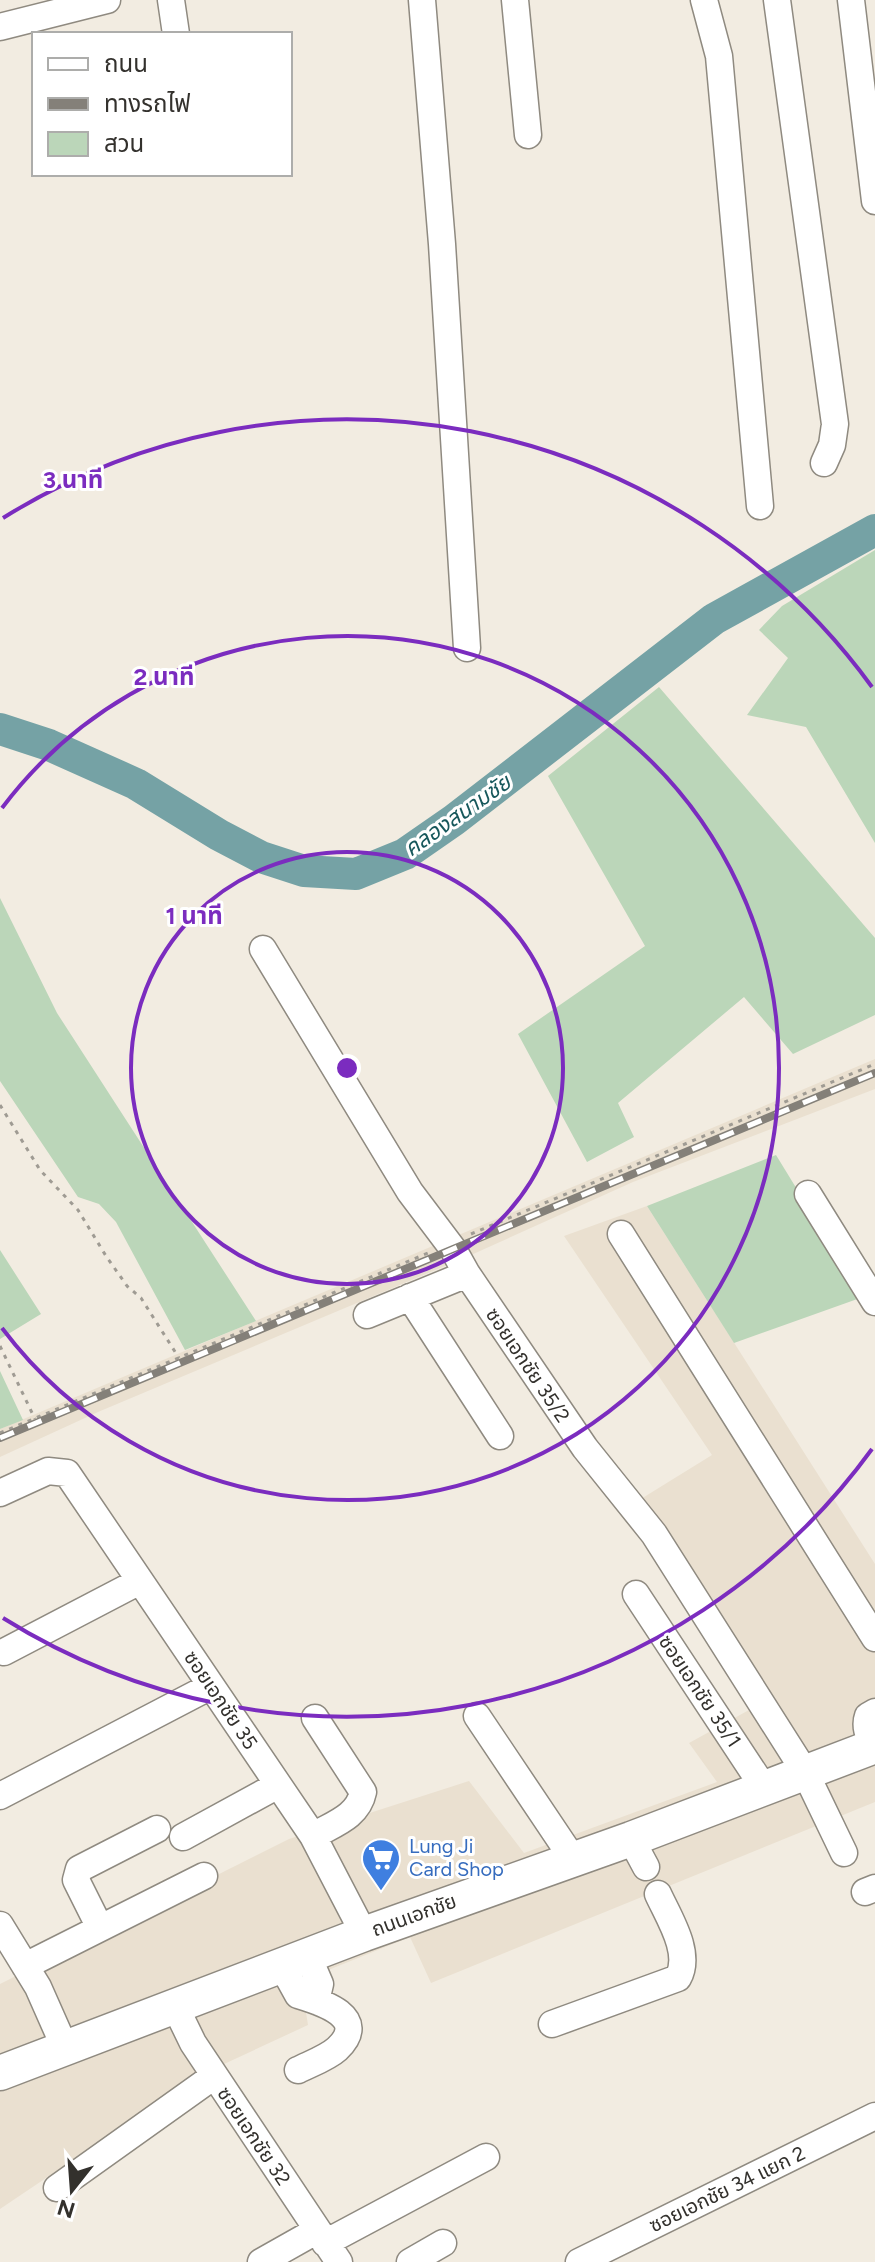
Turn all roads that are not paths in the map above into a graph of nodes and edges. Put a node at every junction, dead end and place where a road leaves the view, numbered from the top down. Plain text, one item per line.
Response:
1 (107, 0) edge
2 (171, 0) edge
3 (422, 0) edge
4 (515, 0) edge
5 (704, 0) edge
6 (777, 0) edge
7 (851, 0) edge
8 (46, 8) edge
9 (0, 27) edge
10 (176, 32) edge
11 (870, 122) edge
12 (528, 135) dead end
13 (875, 201) edge
14 (824, 463) dead end
15 (760, 506) dead end
16 (467, 648) dead end
17 (263, 949) dead end
18 (808, 1194) dead end
19 (621, 1234) dead end
20 (467, 1274) junction
21 (410, 1297) junction
22 (875, 1302) edge
23 (367, 1315) dead end
24 (500, 1436) dead end
25 (0, 1493) edge
26 (140, 1581) junction
27 (636, 1594) dead end
28 (875, 1638) edge
29 (4, 1652) dead end
30 (211, 1686) junction
31 (875, 1712) edge
32 (477, 1716) dead end
33 (315, 1718) dead end
34 (874, 1746) edge
35 (805, 1772) junction
36 (278, 1785) junction
37 (764, 1788) junction
38 (0, 1796) edge
39 (157, 1829) dead end
40 (313, 1836) junction
41 (183, 1837) dead end
42 (844, 1853) dead end
43 (573, 1859) junction
44 (204, 1876) dead end
45 (658, 1894) dead end
46 (0, 1925) edge
47 (100, 1928) junction
48 (364, 1934) junction
49 (295, 1961) junction
50 (25, 1966) junction
51 (175, 2006) junction
52 (552, 2024) dead end
53 (65, 2048) junction
54 (298, 2070) dead end
55 (0, 2073) edge
56 (214, 2076) junction
57 (875, 2116) edge
58 (486, 2157) dead end
59 (57, 2188) dead end
60 (443, 2243) dead end
61 (327, 2245) edge
62 (261, 2262) edge
63 (410, 2262) edge
64 (579, 2262) edge

1 - 8 street
2 - 10 street
3 - 16 street
4 - 12 street
5 - 15 street
6 - 14 street
7 - 11 street
8 - 9 street
11 - 13 street
17 - 20 street, ซอยเอกชัย 35/2
18 - 22 street
19 - 28 street
20 - 21 street
20 - 35 street, ซอยเอกชัย 35/2
21 - 23 street
21 - 24 street
25 - 26 street, ซอยเอกชัย 35
26 - 29 street
26 - 30 street, ซอยเอกชัย 35
27 - 37 street, ซอยเอกชัย 35/1
30 - 36 street, ซอยเอกชัย 35
30 - 38 street
31 - 34 street
32 - 43 street
33 - 40 street
34 - 35 main road, ถนนเอกชัย
35 - 37 main road, ถนนเอกชัย
35 - 42 street, ซอยเอกชัย 35/2
36 - 40 street, ซอยเอกชัย 35
36 - 41 street
37 - 43 main road, ถนนเอกชัย
39 - 47 street
40 - 48 street, ซอยเอกชัย 35
43 - 48 main road, ถนนเอกชัย
44 - 47 street
45 - 52 street
46 - 50 street
47 - 50 street
48 - 49 main road, ถนนเอกชัย
49 - 51 main road, ถนนเอกชัย
49 - 54 street
50 - 53 street
51 - 53 main road, ถนนเอกชัย
51 - 56 street, ซอยเอกชัย 32
53 - 55 main road, ถนนเอกชัย
56 - 59 street
56 - 61 street, ซอยเอกชัย 32
57 - 64 street, ซอยเอกชัย 34 แยก 2
58 - 61 street
60 - 63 street
61 - 62 street

